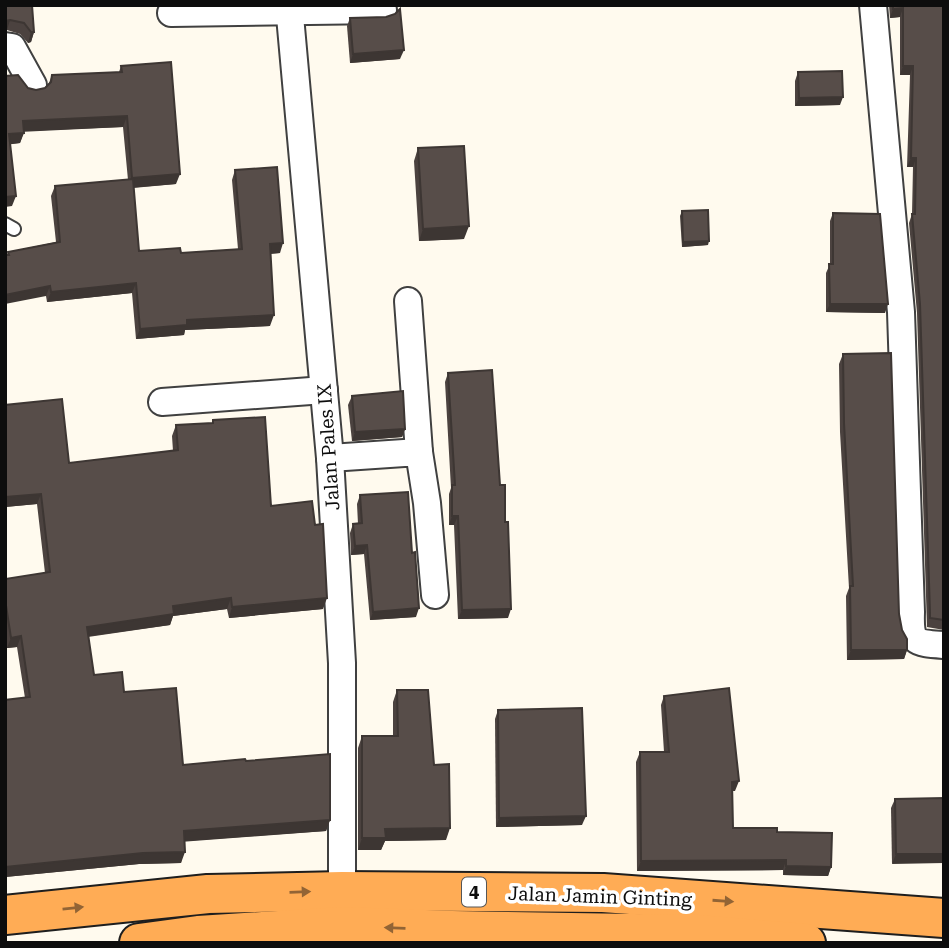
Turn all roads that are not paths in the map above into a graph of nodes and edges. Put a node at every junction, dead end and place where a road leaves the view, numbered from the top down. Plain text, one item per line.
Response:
1 (873, 5) edge
2 (290, 8) edge
3 (383, 10) dead end
4 (171, 13) dead end
5 (5, 47) edge
6 (33, 85) dead end
7 (408, 301) dead end
8 (324, 390) junction
9 (162, 402) dead end
10 (419, 452) junction
11 (330, 458) junction
12 (435, 595) dead end
13 (944, 645) edge
14 (5, 915) edge
15 (944, 918) edge
16 (343, 920) edge
17 (452, 937) edge
18 (698, 938) edge
19 (198, 939) edge
20 (139, 943) edge
21 (806, 943) edge

1 - 13 street
2 - 3 street
2 - 4 street
2 - 8 street, Jalan Pales IX
5 - 6 street
7 - 10 street
8 - 9 street
8 - 11 street, Jalan Pales IX
10 - 11 street
10 - 12 street
11 - 16 street, Jalan Pales IX
14 -> 16 highway, Jalan Jamin Ginting / 4
16 -> 15 highway, Jalan Jamin Ginting / 4
17 -> 16 highway, Jalan Jamin Ginting / 4
16 - 19 highway, Jalan Jamin Ginting / 4
17 - 18 highway, Jalan Jamin Ginting / 4
18 - 21 highway, Jalan Jamin Ginting / 4
19 - 20 highway, Jalan Jamin Ginting / 4

